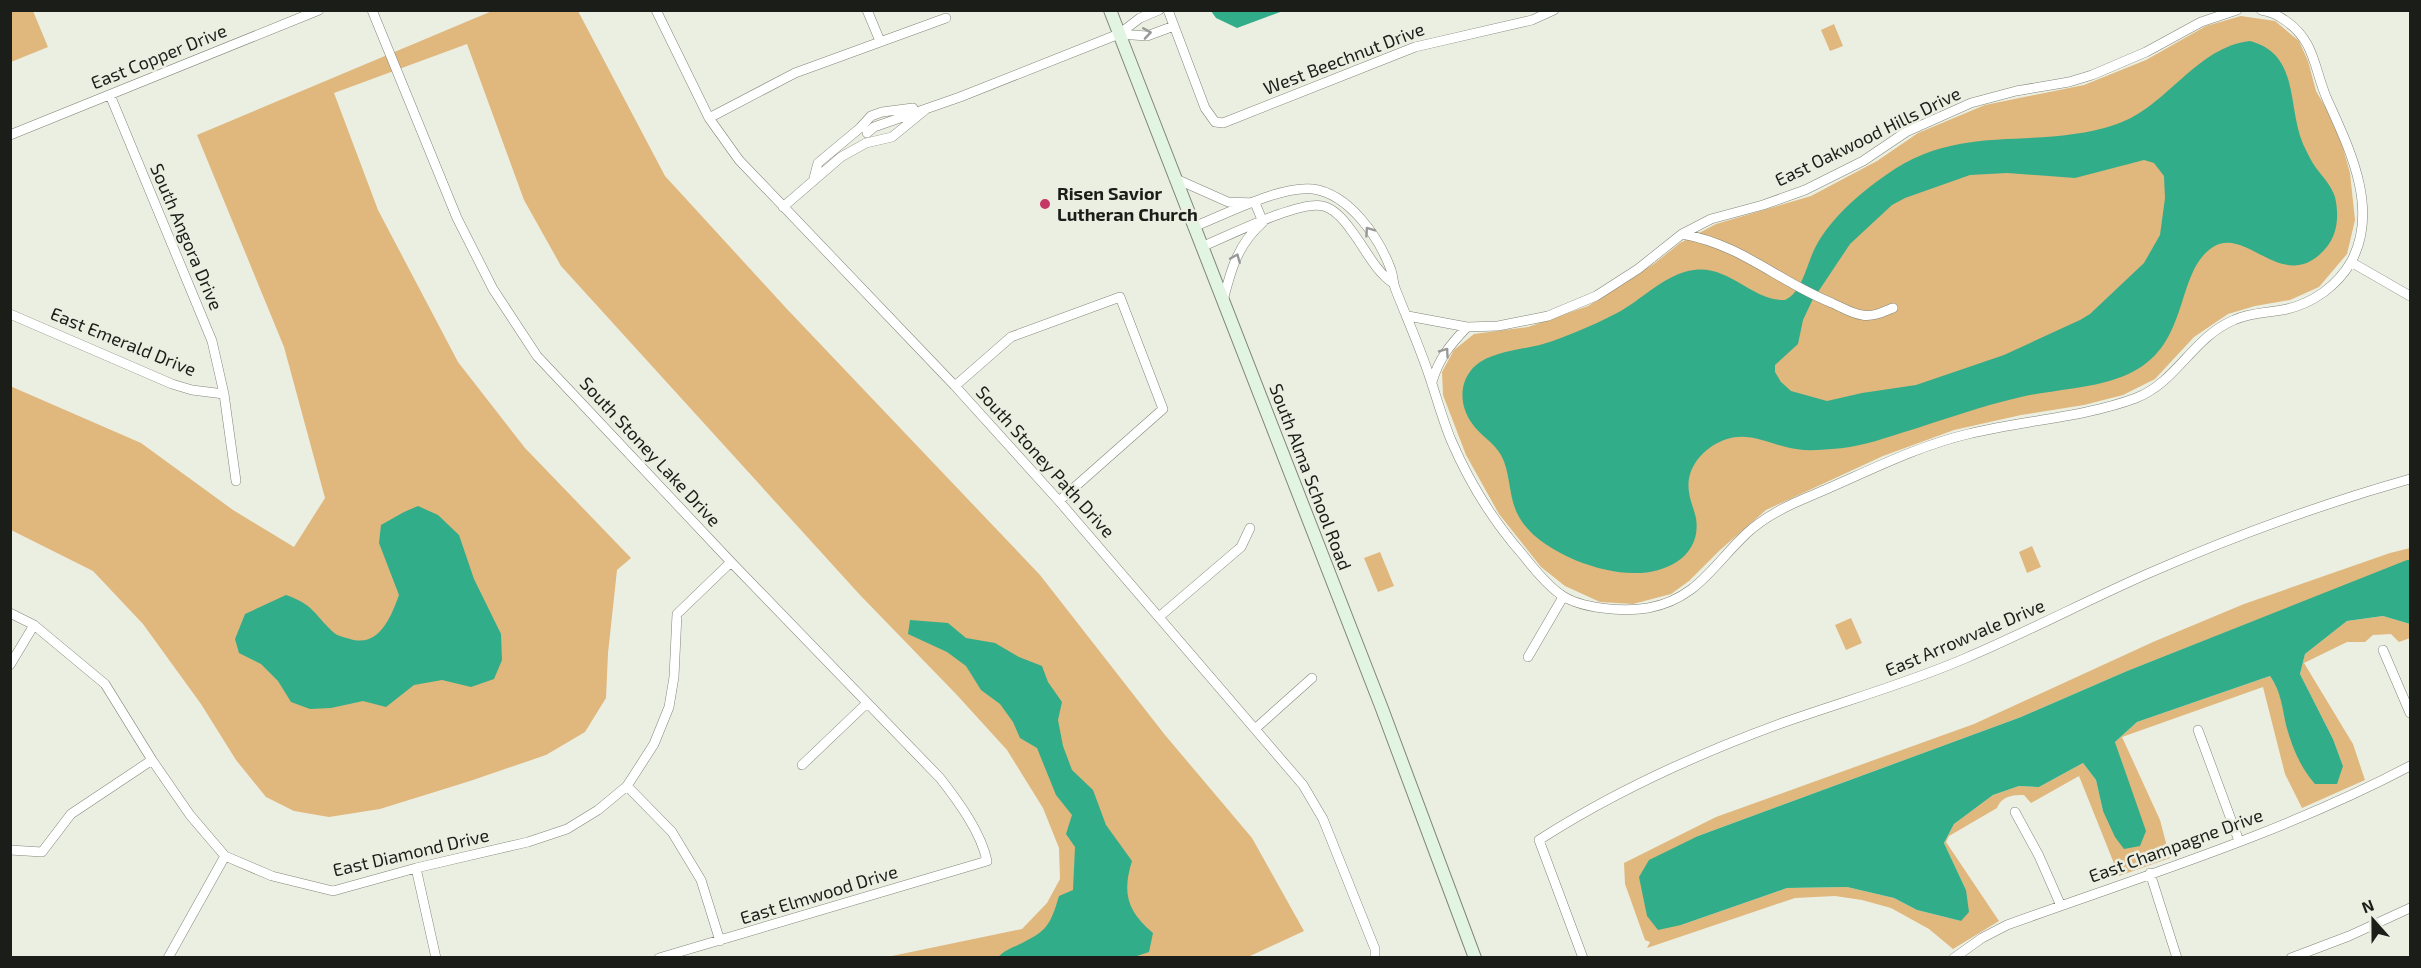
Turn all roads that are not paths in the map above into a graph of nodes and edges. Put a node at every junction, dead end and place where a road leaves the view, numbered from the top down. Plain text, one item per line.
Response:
1 (319, 10) edge
2 (372, 10) edge
3 (656, 10) edge
4 (867, 10) edge
5 (1110, 10) edge
6 (1159, 10) edge
7 (1168, 10) edge
8 (1554, 10) edge
9 (2237, 10) edge
10 (2261, 10) edge
11 (2273, 11) edge
12 (946, 18) dead end
13 (1174, 26) junction
14 (1119, 34) junction
15 (880, 41) junction
16 (110, 95) junction
17 (927, 108) junction
18 (709, 118) junction
19 (866, 134) junction
20 (10, 135) edge
21 (814, 178) junction
22 (1174, 178) junction
23 (1305, 189) junction
24 (1255, 203) junction
25 (1307, 206) junction
26 (783, 207) junction
27 (1263, 222) junction
28 (1193, 227) junction
29 (1682, 234) junction
30 (1201, 247) junction
31 (2351, 262) junction
32 (1393, 284) junction
33 (2410, 296) edge
34 (1223, 303) junction
35 (1893, 308) dead end
36 (10, 314) edge
37 (1408, 316) junction
38 (1467, 327) junction
39 (1432, 383) junction
40 (955, 386) junction
41 (224, 394) junction
42 (2410, 479) edge
43 (236, 481) dead end
44 (1059, 501) junction
45 (1251, 528) dead end
46 (731, 562) junction
47 (1563, 597) junction
48 (10, 613) edge
49 (1159, 617) junction
50 (34, 625) junction
51 (2383, 650) dead end
52 (1528, 657) dead end
53 (10, 665) edge
54 (1312, 678) dead end
55 (867, 703) junction
56 (2410, 713) edge
57 (1256, 729) junction
58 (2198, 730) dead end
59 (152, 760) junction
60 (802, 765) dead end
61 (2410, 766) edge
62 (627, 786) junction
63 (2015, 812) dead end
64 (2239, 842) junction
65 (10, 850) edge
66 (225, 856) junction
67 (987, 861) joint
68 (416, 868) junction
69 (2150, 873) junction
70 (2061, 906) junction
71 (2410, 908) edge
72 (720, 941) junction
73 (168, 957) edge
74 (436, 957) edge
75 (659, 957) edge
76 (1375, 957) edge
77 (1475, 957) edge
78 (1582, 957) edge
79 (1954, 957) edge
80 (2177, 957) edge
81 (2290, 957) edge

1 - 16 street, East Copper Drive
2 - 46 street, South Stoney Lake Drive
3 - 18 street, South Stoney Path Drive
4 - 15 street
5 - 14 main road, South Alma School Road
6 - 14 street
7 - 13 street
8 - 13 street, West Beechnut Drive
9 - 29 street, East Oakwood Hills Drive
10 - 11 street
11 - 31 street
12 - 15 street
14 -> 13 street
14 - 17 street
14 - 22 main road, South Alma School Road
15 - 18 street
16 - 20 street, East Copper Drive
16 - 41 street, South Angora Drive
17 - 19 street
17 - 19 street
18 - 26 street, South Stoney Path Drive
19 - 21 street
19 - 21 street
21 - 26 street
22 - 24 street
22 - 28 main road, South Alma School Road
23 - 24 street
23 - 25 street
32 -> 23 street
24 - 27 street
24 - 28 street
25 - 27 street
25 - 32 street
26 - 40 street, South Stoney Path Drive
27 - 30 street
34 -> 27 street
28 - 30 main road, South Alma School Road
29 - 35 street
29 - 38 street, East Oakwood Hills Drive
30 - 34 main road, South Alma School Road
31 - 33 street
31 - 47 street
32 - 37 street
34 - 77 main road, South Alma School Road
36 - 41 street, East Emerald Drive
37 - 38 street, East Oakwood Hills Drive
37 - 39 street
39 -> 38 street
39 - 47 street
40 - 44 street, South Stoney Path Drive
40 - 44 street
41 - 43 street, South Angora Drive
42 - 78 street, East Arrowvale Drive
44 - 49 street, South Stoney Path Drive
45 - 49 street
46 - 55 street, South Stoney Lake Drive
46 - 62 street, East Diamond Drive
47 - 52 street
48 - 50 street, East Diamond Drive
49 - 57 street, South Stoney Path Drive
50 - 53 street
50 - 59 street, East Diamond Drive
51 - 56 street
54 - 57 street
55 - 60 street
55 - 67 street, South Stoney Lake Drive
57 - 76 street, South Stoney Path Drive
58 - 64 street
59 - 65 street
59 - 66 street, East Diamond Drive
61 - 64 street, East Champagne Drive
62 - 68 street, East Diamond Drive
62 - 72 street
63 - 70 street
64 - 69 street, East Champagne Drive
66 - 68 street, East Diamond Drive
66 - 73 street
67 - 72 street, East Elmwood Drive
68 - 74 street
69 - 70 street, East Champagne Drive
69 - 80 street
70 - 79 street, East Champagne Drive
71 - 81 street
72 - 75 street, East Elmwood Drive

